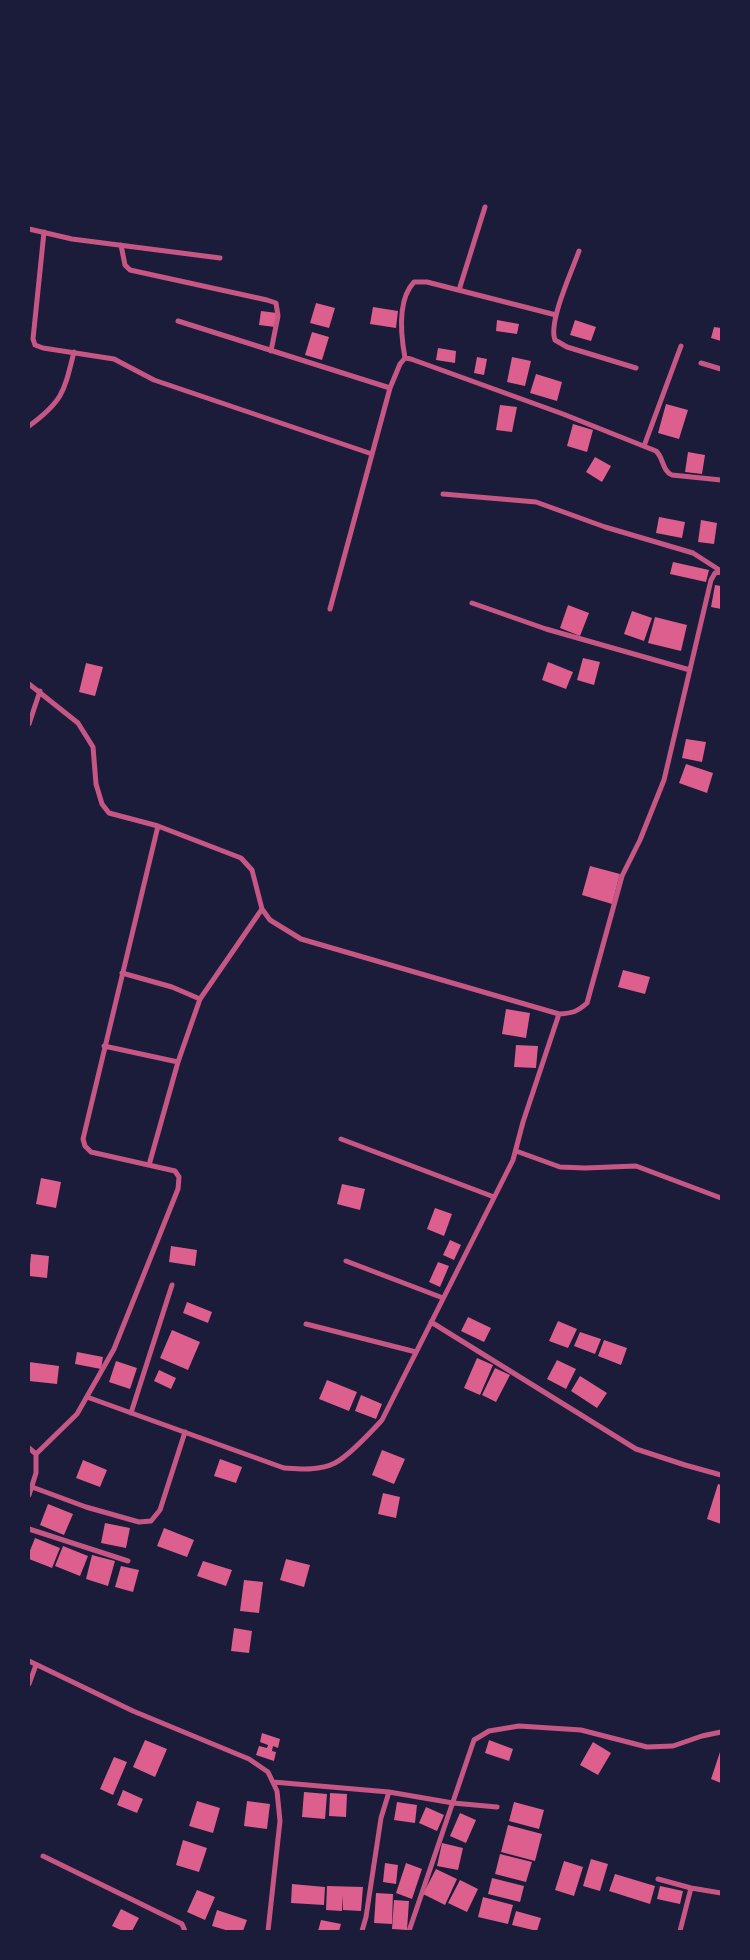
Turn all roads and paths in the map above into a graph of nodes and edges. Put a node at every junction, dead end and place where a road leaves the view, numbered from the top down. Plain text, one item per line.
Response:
1 (485, 206) dead end
2 (29, 230) edge
3 (44, 232) junction
4 (121, 245) junction
5 (579, 251) dead end
6 (220, 258) dead end
7 (459, 290) junction
8 (556, 314) junction
9 (178, 321) dead end
10 (31, 327) edge
11 (681, 346) dead end
12 (271, 351) junction
13 (74, 352) junction
14 (405, 358) junction
15 (701, 363) dead end
16 (636, 368) dead end
17 (721, 369) edge
18 (390, 388) junction
19 (29, 426) edge
20 (644, 446) junction
21 (372, 454) junction
22 (721, 480) edge
23 (443, 494) dead end
24 (721, 571) edge
25 (472, 603) dead end
26 (330, 609) dead end
27 (690, 670) junction
28 (29, 684) edge
29 (40, 691) junction
30 (29, 724) edge
31 (158, 826) junction
32 (262, 909) junction
33 (122, 973) junction
34 (200, 998) junction
35 (559, 1014) junction
36 (104, 1046) junction
37 (178, 1062) junction
38 (340, 1139) dead end
39 (516, 1151) junction
40 (150, 1165) junction
41 (494, 1197) junction
42 (721, 1198) edge
43 (346, 1261) dead end
44 (172, 1286) dead end
45 (443, 1298) junction
46 (431, 1322) junction
47 (306, 1324) dead end
48 (416, 1352) junction
49 (87, 1397) junction
50 (131, 1413) junction
51 (186, 1432) junction
52 (29, 1448) edge
53 (36, 1454) junction
54 (721, 1475) edge
55 (32, 1487) junction
56 (29, 1495) edge
57 (29, 1529) edge
58 (128, 1561) dead end
59 (29, 1661) edge
60 (36, 1665) junction
61 (29, 1684) edge
62 (721, 1732) edge
63 (273, 1782) junction
64 (389, 1792) junction
65 (453, 1803) junction
66 (498, 1807) dead end
67 (43, 1856) dead end
68 (658, 1879) dead end
69 (691, 1888) junction
70 (721, 1893) edge
71 (185, 1931) edge
72 (268, 1931) edge
73 (362, 1931) edge
74 (409, 1931) edge
75 (680, 1931) edge

1 - 7 street
2 - 3 street
3 - 4 street
3 - 10 street
4 - 6 street
4 - 12 street
5 - 8 street
7 - 8 street
7 - 14 street
8 - 16 street
9 - 12 street
10 - 13 street
11 - 20 street
12 - 18 street
13 - 19 street
13 - 21 street
14 - 18 street
14 - 20 street
15 - 17 street
18 - 21 street
20 - 22 street
21 - 26 street
23 - 24 street
24 - 27 street
25 - 27 street
27 - 35 street
28 - 29 street
29 - 30 street
29 - 31 street
31 - 32 street
31 - 33 street
32 - 34 street
32 - 35 street
33 - 34 street
33 - 36 street
34 - 37 street
35 - 39 street
36 - 37 street
36 - 40 street
37 - 40 street
38 - 41 street
39 - 41 street
39 - 42 street
40 - 49 street
41 - 45 street
43 - 45 street
44 - 50 street
45 - 46 street
46 - 48 street
46 - 54 street
47 - 48 street
48 - 51 street
49 - 50 street
49 - 53 street
50 - 51 street
51 - 55 street
52 - 53 street
53 - 55 street
55 - 56 street
57 - 58 street
59 - 60 street
60 - 61 street
60 - 63 street
62 - 65 street
63 - 64 street
63 - 72 street
64 - 65 street
64 - 73 street
65 - 66 street
65 - 74 street
67 - 71 street
68 - 69 street
69 - 70 street
69 - 75 street

